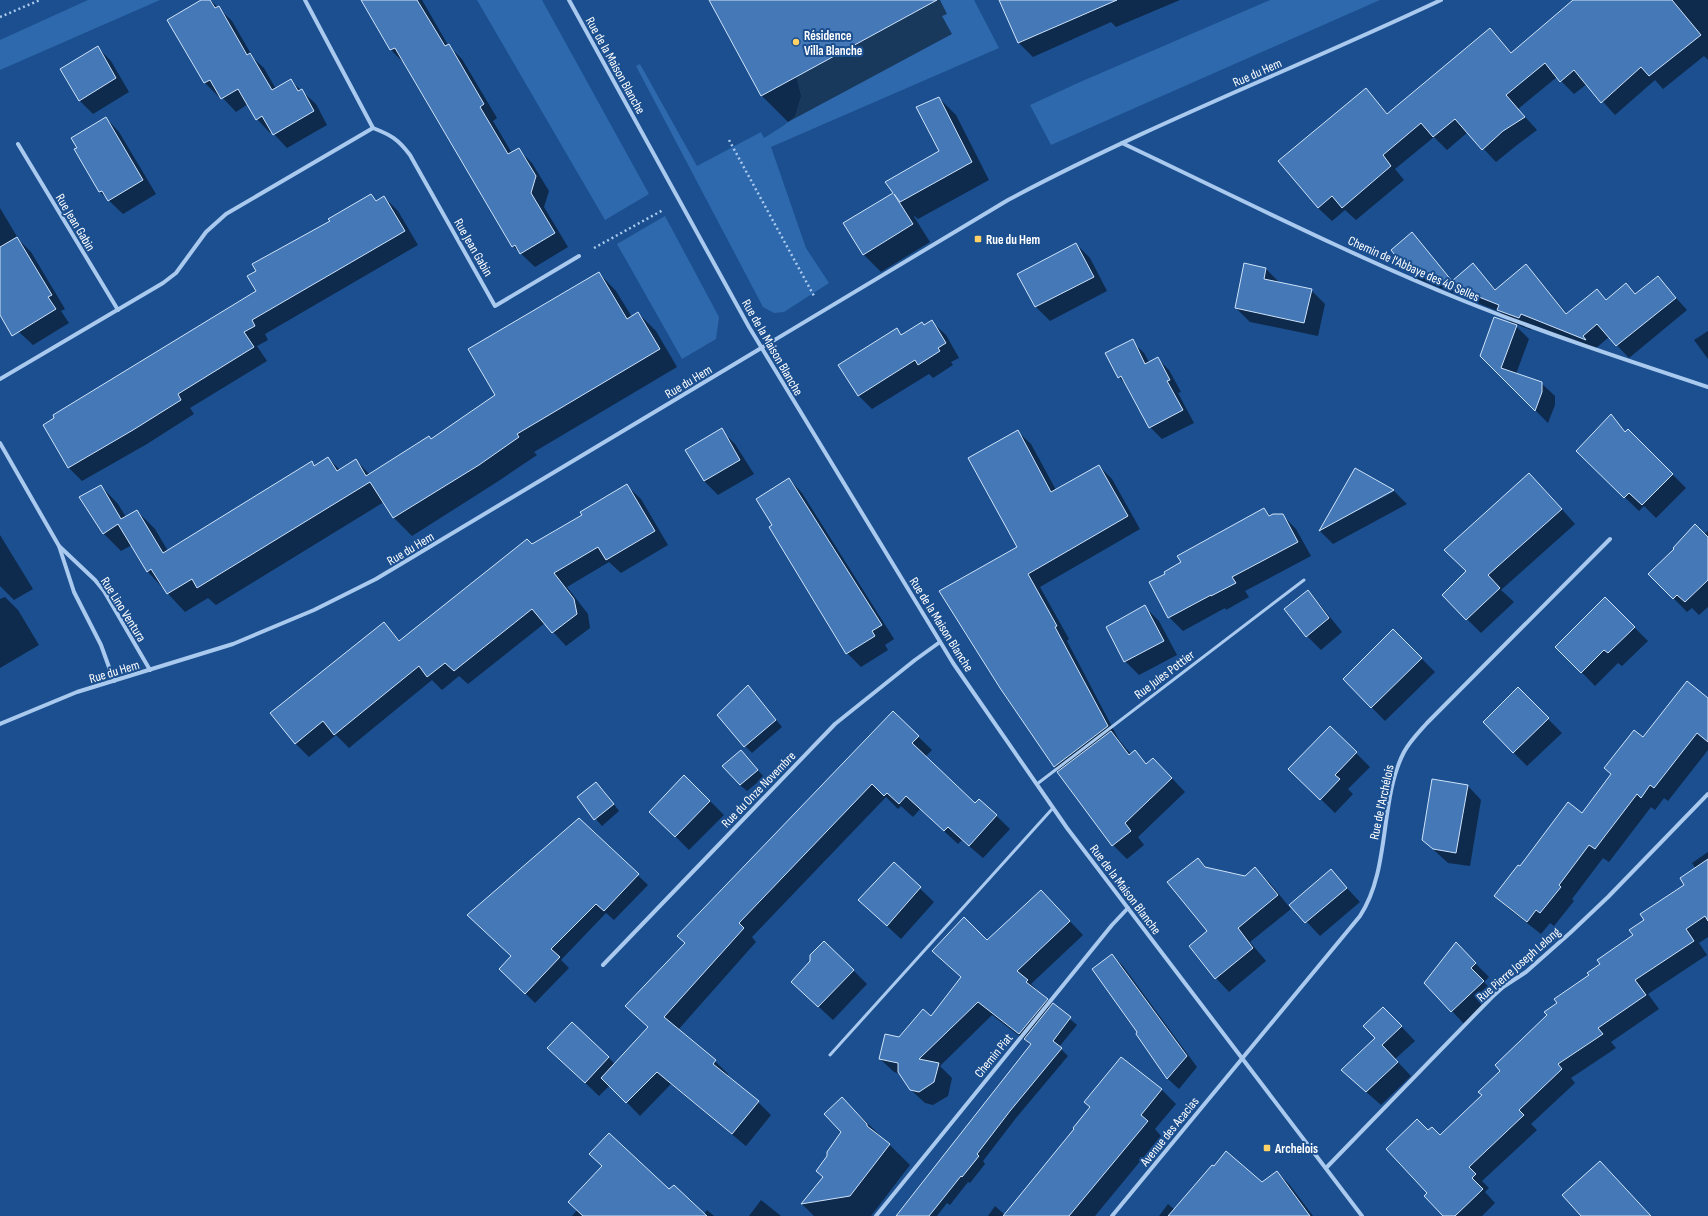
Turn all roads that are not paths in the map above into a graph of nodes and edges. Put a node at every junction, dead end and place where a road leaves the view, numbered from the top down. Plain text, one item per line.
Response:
1 (305, 0) edge
2 (569, 0) edge
3 (1441, 0) edge
4 (373, 128) junction
5 (1122, 143) junction
6 (18, 144) dead end
7 (579, 256) road end
8 (118, 310) junction
9 (761, 348) junction
10 (0, 379) edge
11 (1708, 387) edge
12 (0, 444) edge
13 (1610, 539) dead end
14 (59, 546) junction
15 (1304, 580) dead end
16 (940, 642) junction
17 (150, 670) junction
18 (114, 681) junction
19 (0, 724) edge
20 (1037, 784) junction
21 (1708, 794) edge
22 (1053, 808) junction
23 (1128, 908) junction
24 (603, 965) dead end
25 (830, 1055) dead end
26 (1241, 1058) junction
27 (1326, 1168) junction
28 (876, 1216) edge
29 (1112, 1216) edge
30 (1362, 1216) edge

1 - 4 street
2 - 9 street, Rue de la Maison Blanche
3 - 5 street, Rue du Hem
4 - 7 street, Rue Jean Gabin
4 - 8 street
5 - 9 street, Rue du Hem
5 - 11 street, Chemin de l'Abbaye des 40 Selles
6 - 8 street, Rue Jean Gabin
8 - 10 street
9 - 16 street, Rue de la Maison Blanche
9 - 17 street, Rue du Hem
12 - 14 street, Rue Lino Ventura
13 - 26 street, Rue de l'Archélois
14 - 17 street, Rue Lino Ventura
14 - 18 street, Rue Lino Ventura
15 - 20 lane, Rue Jules Pottier
16 - 20 street, Rue de la Maison Blanche
16 - 24 street, Rue du Onze Novembre
17 - 18 street, Rue du Hem
18 - 19 street, Rue du Hem
20 - 22 street, Rue de la Maison Blanche
21 - 27 street, Rue Pierre Joseph Lelong
22 - 23 street, Rue de la Maison Blanche
22 - 25 lane
23 - 26 street, Rue de la Maison Blanche
23 - 28 street, Chemin Piat
26 - 27 street, Rue de la Maison Blanche
26 - 29 street, Avenue des Acacias
27 - 30 street, Rue de la Maison Blanche

